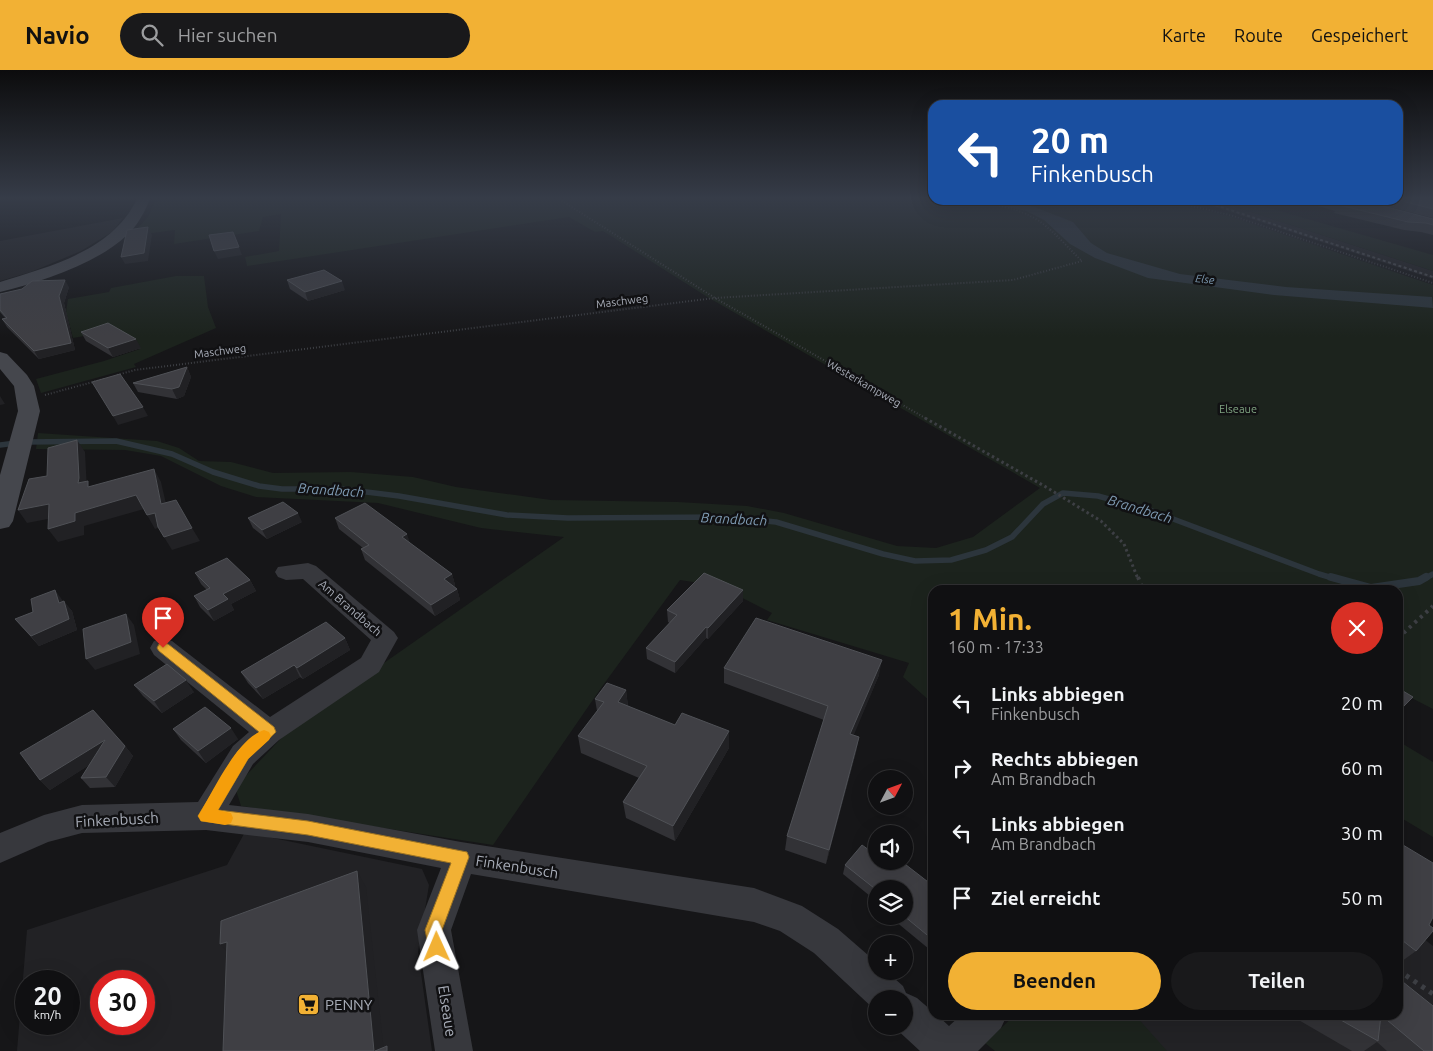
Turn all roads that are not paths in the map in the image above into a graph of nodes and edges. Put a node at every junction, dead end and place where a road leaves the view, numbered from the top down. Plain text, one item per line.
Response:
1 (105, 245) edge
2 (0, 286) edge
3 (0, 358) edge
4 (14, 455) edge
5 (0, 521) edge
6 (286, 572) dead end
7 (163, 648) dead end
8 (268, 732) junction
9 (206, 816) junction
10 (0, 848) edge
11 (461, 857) junction
12 (880, 990) edge
13 (913, 1018) edge
14 (983, 1020) edge
15 (454, 1051) edge
16 (949, 1051) edge

1 - 2 main road
3 - 4 main road
4 - 5 main road
6 - 8 street, Am Brandbach
7 - 8 street
8 - 9 street, Am Brandbach
9 - 10 street, Finkenbusch
9 - 11 street, Finkenbusch
11 - 12 street, Finkenbusch
11 - 15 street, Elseaue
13 - 16 street
14 - 16 street

